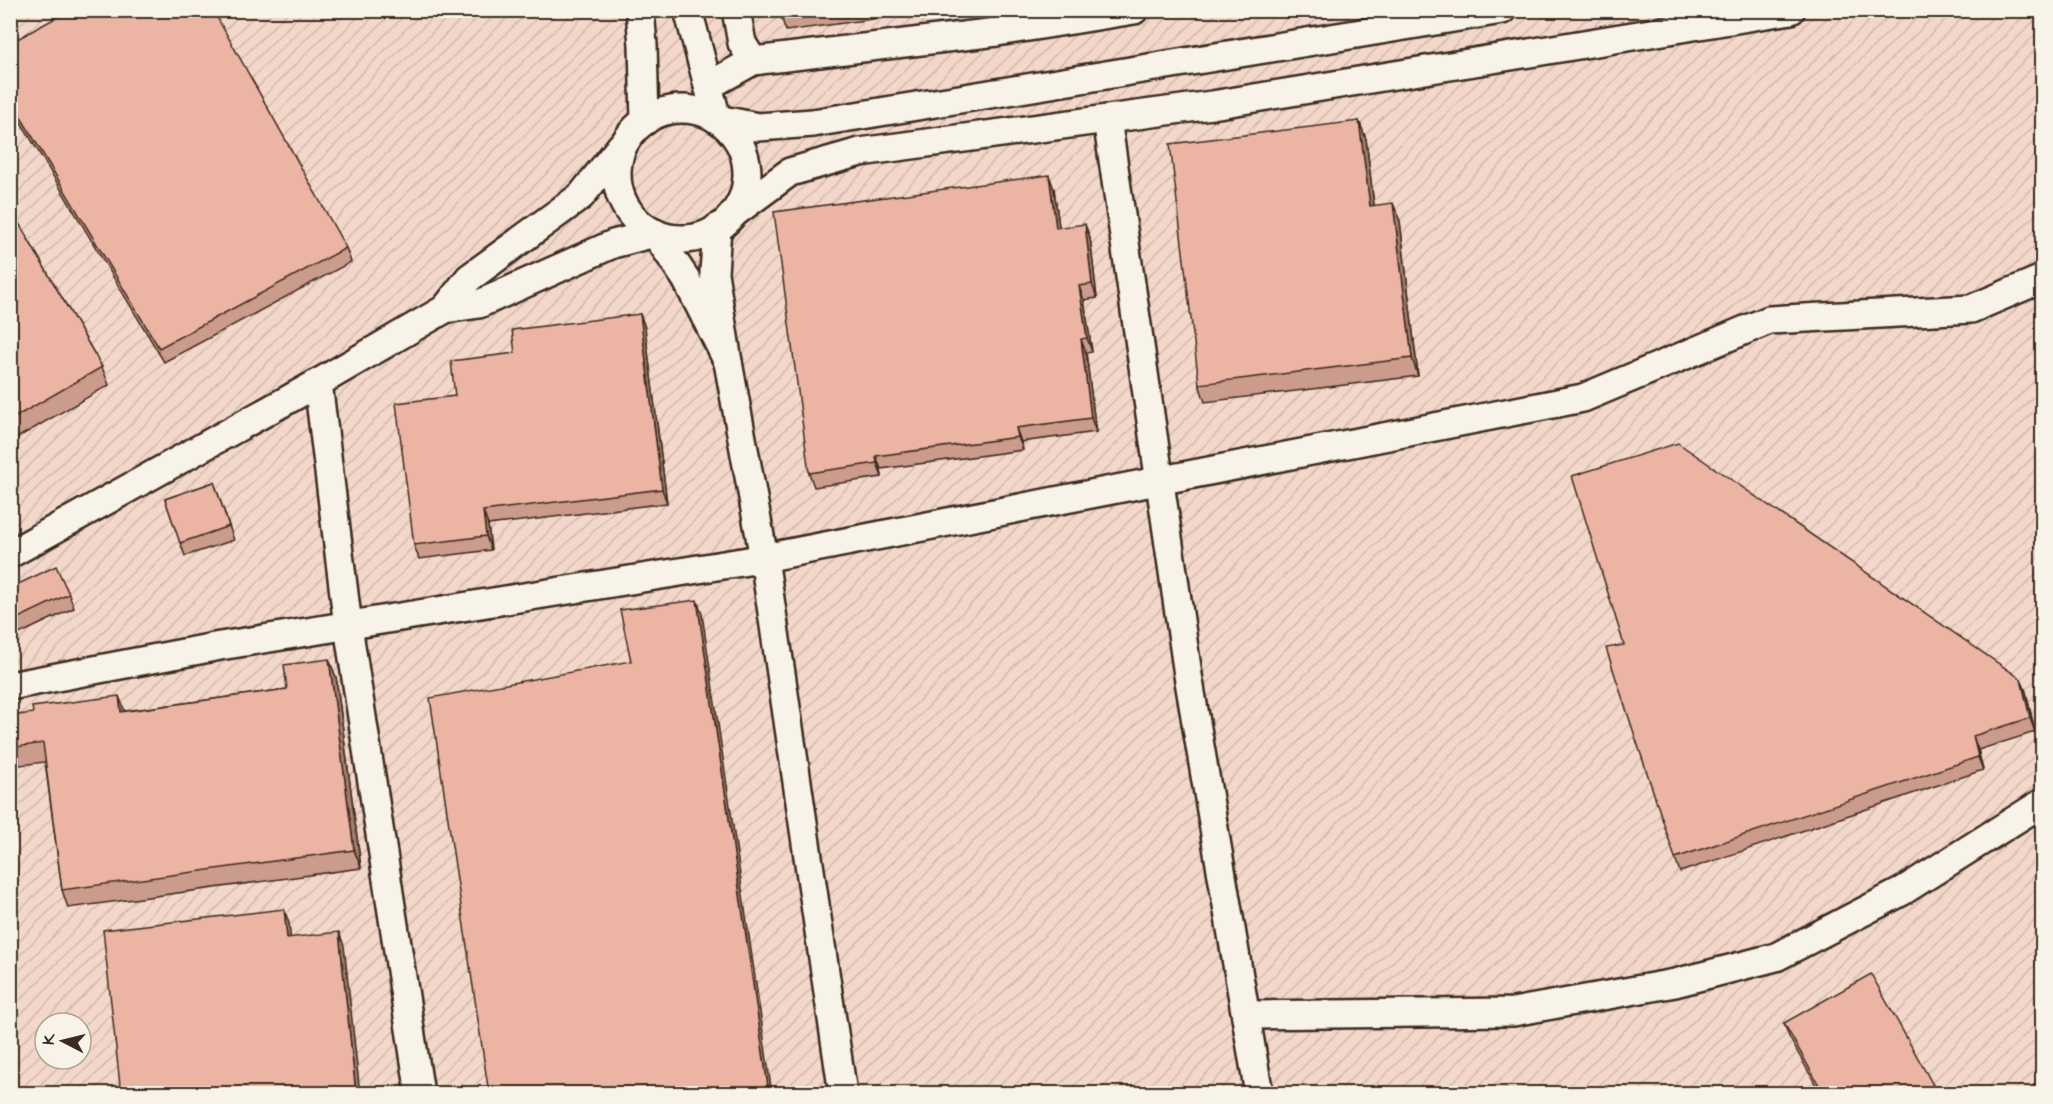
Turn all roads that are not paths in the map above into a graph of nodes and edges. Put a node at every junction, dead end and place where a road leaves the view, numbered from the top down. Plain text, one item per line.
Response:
1 (639, 10) edge
2 (688, 10) edge
3 (736, 10) edge
4 (1134, 10) edge
5 (1502, 10) edge
6 (1791, 10) edge
7 (753, 61) junction
8 (708, 86) junction
9 (717, 119) junction
10 (1107, 119) junction
11 (645, 121) junction
12 (624, 142) junction
13 (725, 221) junction
14 (655, 234) junction
15 (2043, 279) edge
16 (445, 309) junction
17 (728, 362) junction
18 (318, 383) junction
19 (1160, 482) junction
20 (10, 554) edge
21 (764, 558) junction
22 (348, 626) junction
23 (10, 686) edge
24 (2043, 803) edge
25 (1247, 1015) junction
26 (420, 1094) edge
27 (843, 1094) edge
28 (1259, 1094) edge

1 - 11 street
2 - 8 street
3 - 7 street
4 - 7 street
5 - 9 street
6 - 10 street
7 - 8 street
8 - 9 street
9 - 11 street
9 - 13 street
10 - 13 street
10 - 19 street
11 - 12 street
12 - 14 street
12 - 16 street
13 - 14 street
13 - 17 street
14 - 16 street
14 - 17 street
15 - 19 street
16 - 18 street
17 - 21 street
18 - 20 street
18 - 22 street
19 - 21 street
19 - 25 street
21 - 22 street
21 - 27 street
22 - 23 street
22 - 26 street
24 - 25 street
25 - 28 street

